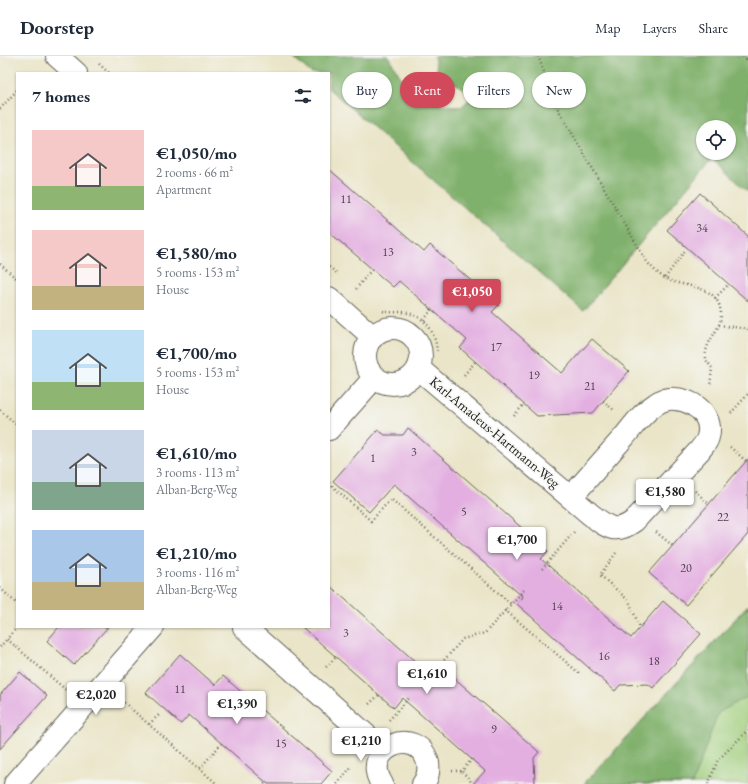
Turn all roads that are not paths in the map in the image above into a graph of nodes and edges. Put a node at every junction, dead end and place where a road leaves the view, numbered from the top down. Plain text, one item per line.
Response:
1 (57, 56) edge
2 (75, 72) edge
3 (330, 299) edge
4 (373, 337) junction
5 (426, 374) junction
6 (375, 377) junction
7 (330, 428) edge
8 (572, 497) junction
9 (152, 628) edge
10 (245, 628) edge
11 (384, 751) junction
12 (14, 784) edge
13 (382, 784) edge
14 (423, 784) edge

1 - 2 street
3 - 4 street
4 - 5 street, Karl-Amadeus-Hartmann-Weg
4 - 6 street
5 - 6 street, Karl-Amadeus-Hartmann-Weg
5 - 8 street, Karl-Amadeus-Hartmann-Weg
6 - 7 street
8 - 8 street, Karl-Amadeus-Hartmann-Weg
9 - 12 street
10 - 11 street
11 - 13 street
11 - 14 street

